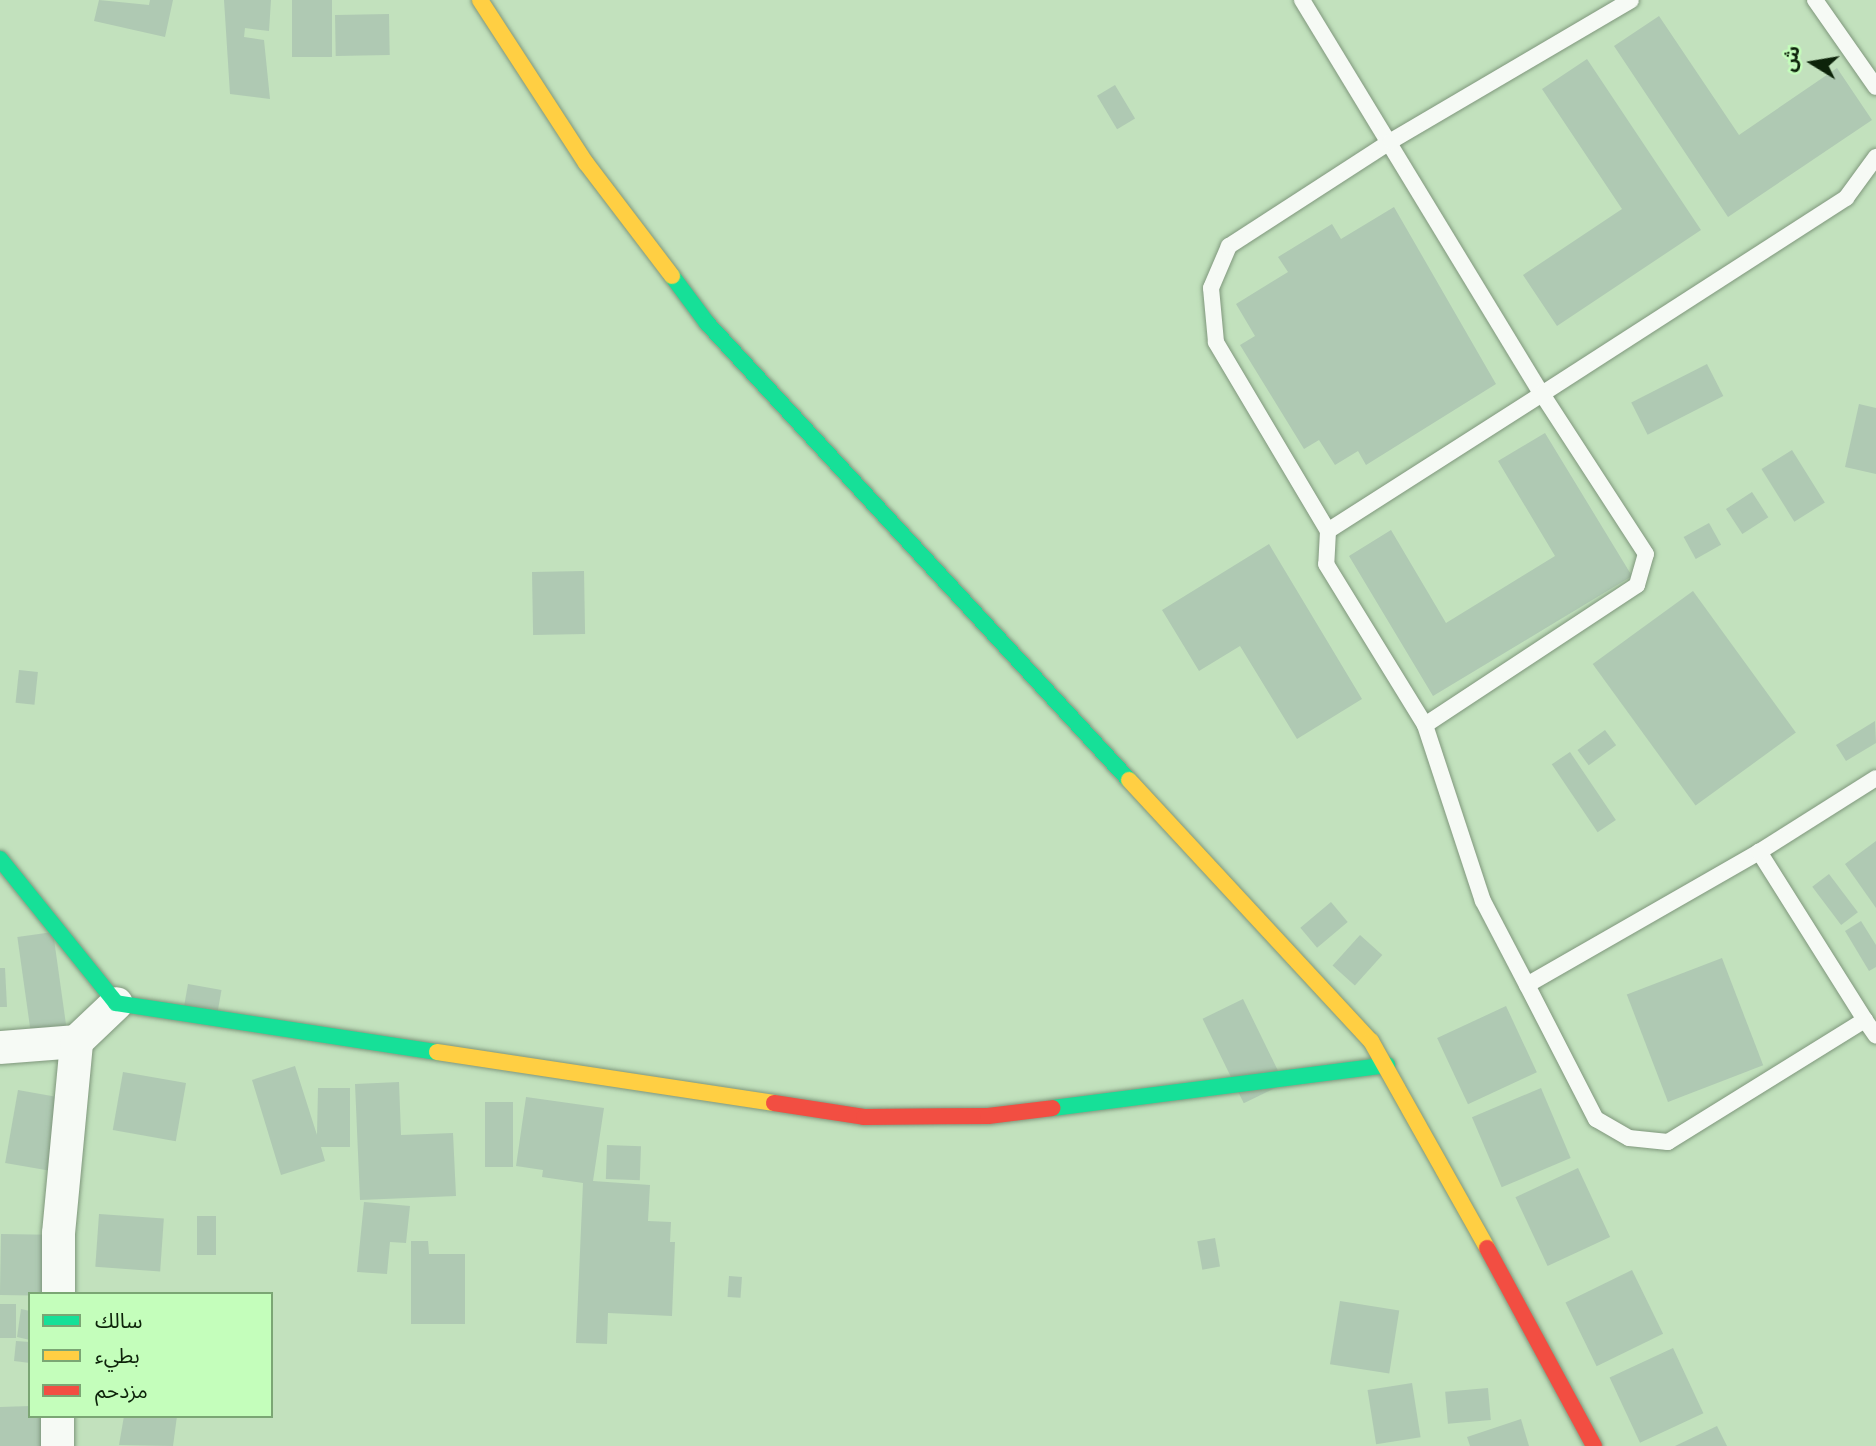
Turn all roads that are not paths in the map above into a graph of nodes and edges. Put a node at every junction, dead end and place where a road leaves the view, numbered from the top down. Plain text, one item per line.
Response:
1 (480, 0) edge
2 (1302, 0) edge
3 (1631, 0) edge
4 (1815, 0) edge
5 (1876, 87) edge
6 (1391, 141) junction
7 (1876, 158) edge
8 (1542, 394) junction
9 (1328, 531) junction
10 (1425, 725) junction
11 (1876, 778) edge
12 (1759, 852) junction
13 (0, 859) edge
14 (1527, 985) junction
15 (116, 1003) junction
16 (1865, 1020) junction
17 (1876, 1036) edge
18 (76, 1041) junction
19 (0, 1047) edge
20 (1387, 1065) junction
21 (58, 1292) edge
22 (57, 1418) edge
23 (57, 1446) edge
24 (1594, 1446) edge

1 - 20 street
2 - 6 lane
3 - 6 lane
4 - 5 lane
6 - 8 lane
6 - 9 lane
7 - 8 lane
8 - 9 lane
8 - 10 lane
9 - 10 lane
10 - 14 lane
11 - 12 lane
12 - 14 lane
12 - 16 lane
13 - 15 street
14 - 16 lane
15 - 18 street
15 - 20 street
16 - 17 lane
18 - 19 street
18 - 21 street
20 - 24 street
22 - 23 street

